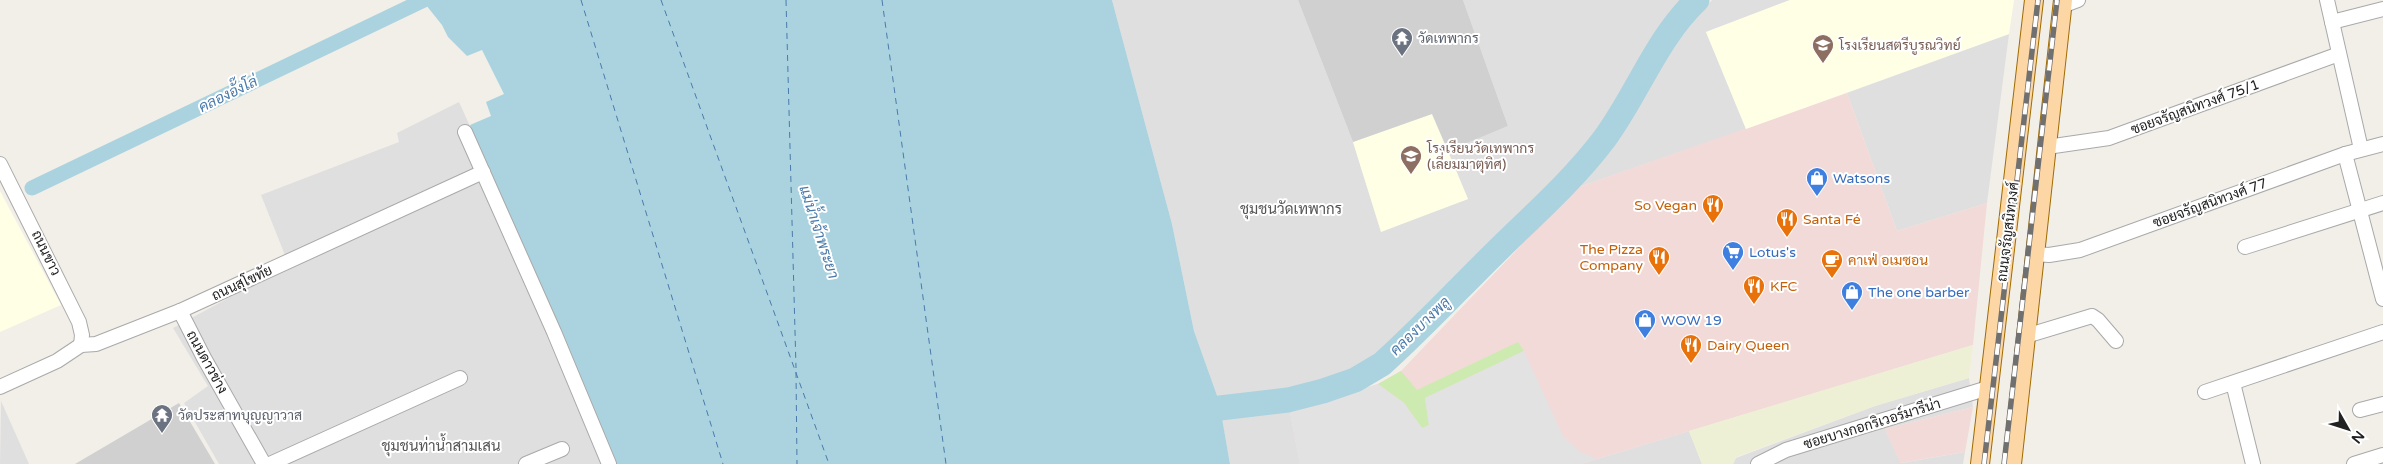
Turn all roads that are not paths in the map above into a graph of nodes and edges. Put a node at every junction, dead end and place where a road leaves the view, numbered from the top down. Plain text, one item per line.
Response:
1 (2034, 0) edge
2 (2327, 0) edge
3 (2068, 2) edge
4 (2383, 9) edge
5 (2332, 22) junction
6 (2339, 54) junction
7 (464, 132) dead end
8 (2383, 144) edge
9 (2048, 147) junction
10 (2361, 149) junction
11 (2345, 154) junction
12 (0, 164) edge
13 (483, 172) junction
14 (2383, 202) edge
15 (2360, 209) junction
16 (2245, 247) dead end
17 (2035, 254) junction
18 (2383, 299) edge
19 (180, 311) junction
20 (2383, 332) edge
21 (2026, 336) junction
22 (2116, 340) dead end
23 (81, 345) junction
24 (460, 378) dead end
25 (2233, 383) junction
26 (0, 387) edge
27 (1988, 388) junction
28 (2205, 392) dead end
29 (2383, 404) edge
30 (2360, 410) dead end
31 (562, 449) dead end
32 (2383, 455) edge
33 (264, 464) edge
34 (270, 464) edge
35 (526, 464) edge
36 (609, 464) edge
37 (1758, 464) edge
38 (1980, 464) edge
39 (2012, 464) edge
40 (2253, 464) edge
41 (2354, 464) edge

1 - 27 main road, ถนนจรัญสนิทวงศ์
2 - 5 street
3 - 9 main road
4 - 5 street
5 - 6 street
6 - 9 street, ซอยจรัญสนิทวงศ์ 75/1
6 - 10 street
7 - 13 street
8 - 10 street, ซอยจรัญสนิทวงศ์ 77
9 - 17 main road
10 - 11 street, ซอยจรัญสนิทวงศ์ 77
11 - 15 street
11 - 17 street, ซอยจรัญสนิทวงศ์ 77
12 - 23 street, ถนนขาว
13 - 19 street, ถนนสุโขทัย
13 - 36 street
14 - 15 street
15 - 16 street
15 - 18 street
17 - 21 main road
19 - 23 street, ถนนสุโขทัย
19 - 33 street, ถนนดาวข่าง
20 - 25 street
21 - 22 street
21 - 39 main road
23 - 26 street, ถนนสุโขทัย
24 - 34 street
25 - 28 street
25 - 40 street
27 - 37 street, ซอยบางกอกริเวอร์มารีน่า
27 - 38 main road, ถนนจรัญสนิทวงศ์
29 - 30 street
31 - 35 street
32 - 41 street

